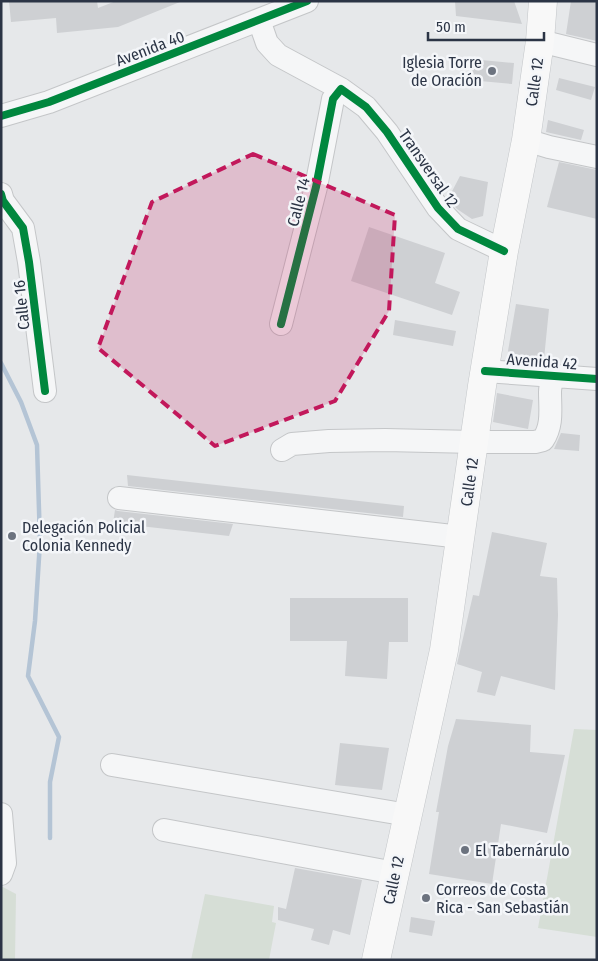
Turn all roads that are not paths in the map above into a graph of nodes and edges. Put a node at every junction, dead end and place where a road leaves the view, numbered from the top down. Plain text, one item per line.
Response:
1 (307, 1) edge
2 (543, 1) edge
3 (260, 20) junction
4 (540, 41) junction
5 (597, 55) edge
6 (341, 88) junction
7 (1, 116) edge
8 (526, 140) junction
9 (597, 157) edge
10 (1, 194) edge
11 (504, 251) junction
12 (281, 324) dead end
13 (485, 371) junction
14 (552, 376) junction
15 (597, 379) edge
16 (45, 391) dead end
17 (475, 442) junction
18 (282, 450) dead end
19 (119, 498) dead end
20 (461, 537) junction
21 (112, 765) dead end
22 (1, 814) edge
23 (408, 815) junction
24 (164, 830) dead end
25 (395, 873) junction
26 (1, 874) edge
27 (376, 960) edge

1 - 3 street, Avenida 40
2 - 4 main road, Calle 12
3 - 6 street, Transversal 12
3 - 7 street, Avenida 40
4 - 5 street
4 - 8 main road, Calle 12
6 - 11 street, Transversal 12
6 - 12 street, Calle 14
8 - 9 street
8 - 11 main road, Calle 12
10 - 16 street, Calle 16
11 - 13 main road, Calle 12
13 - 14 street, Avenida 42
13 - 17 main road, Calle 12
14 - 15 street, Avenida 42
14 - 17 street
17 - 18 street
17 - 20 main road, Calle 12
19 - 20 street
20 - 23 main road, Calle 12
21 - 23 street
22 - 26 street
23 - 25 main road, Calle 12
24 - 25 street
25 - 27 main road, Calle 12

